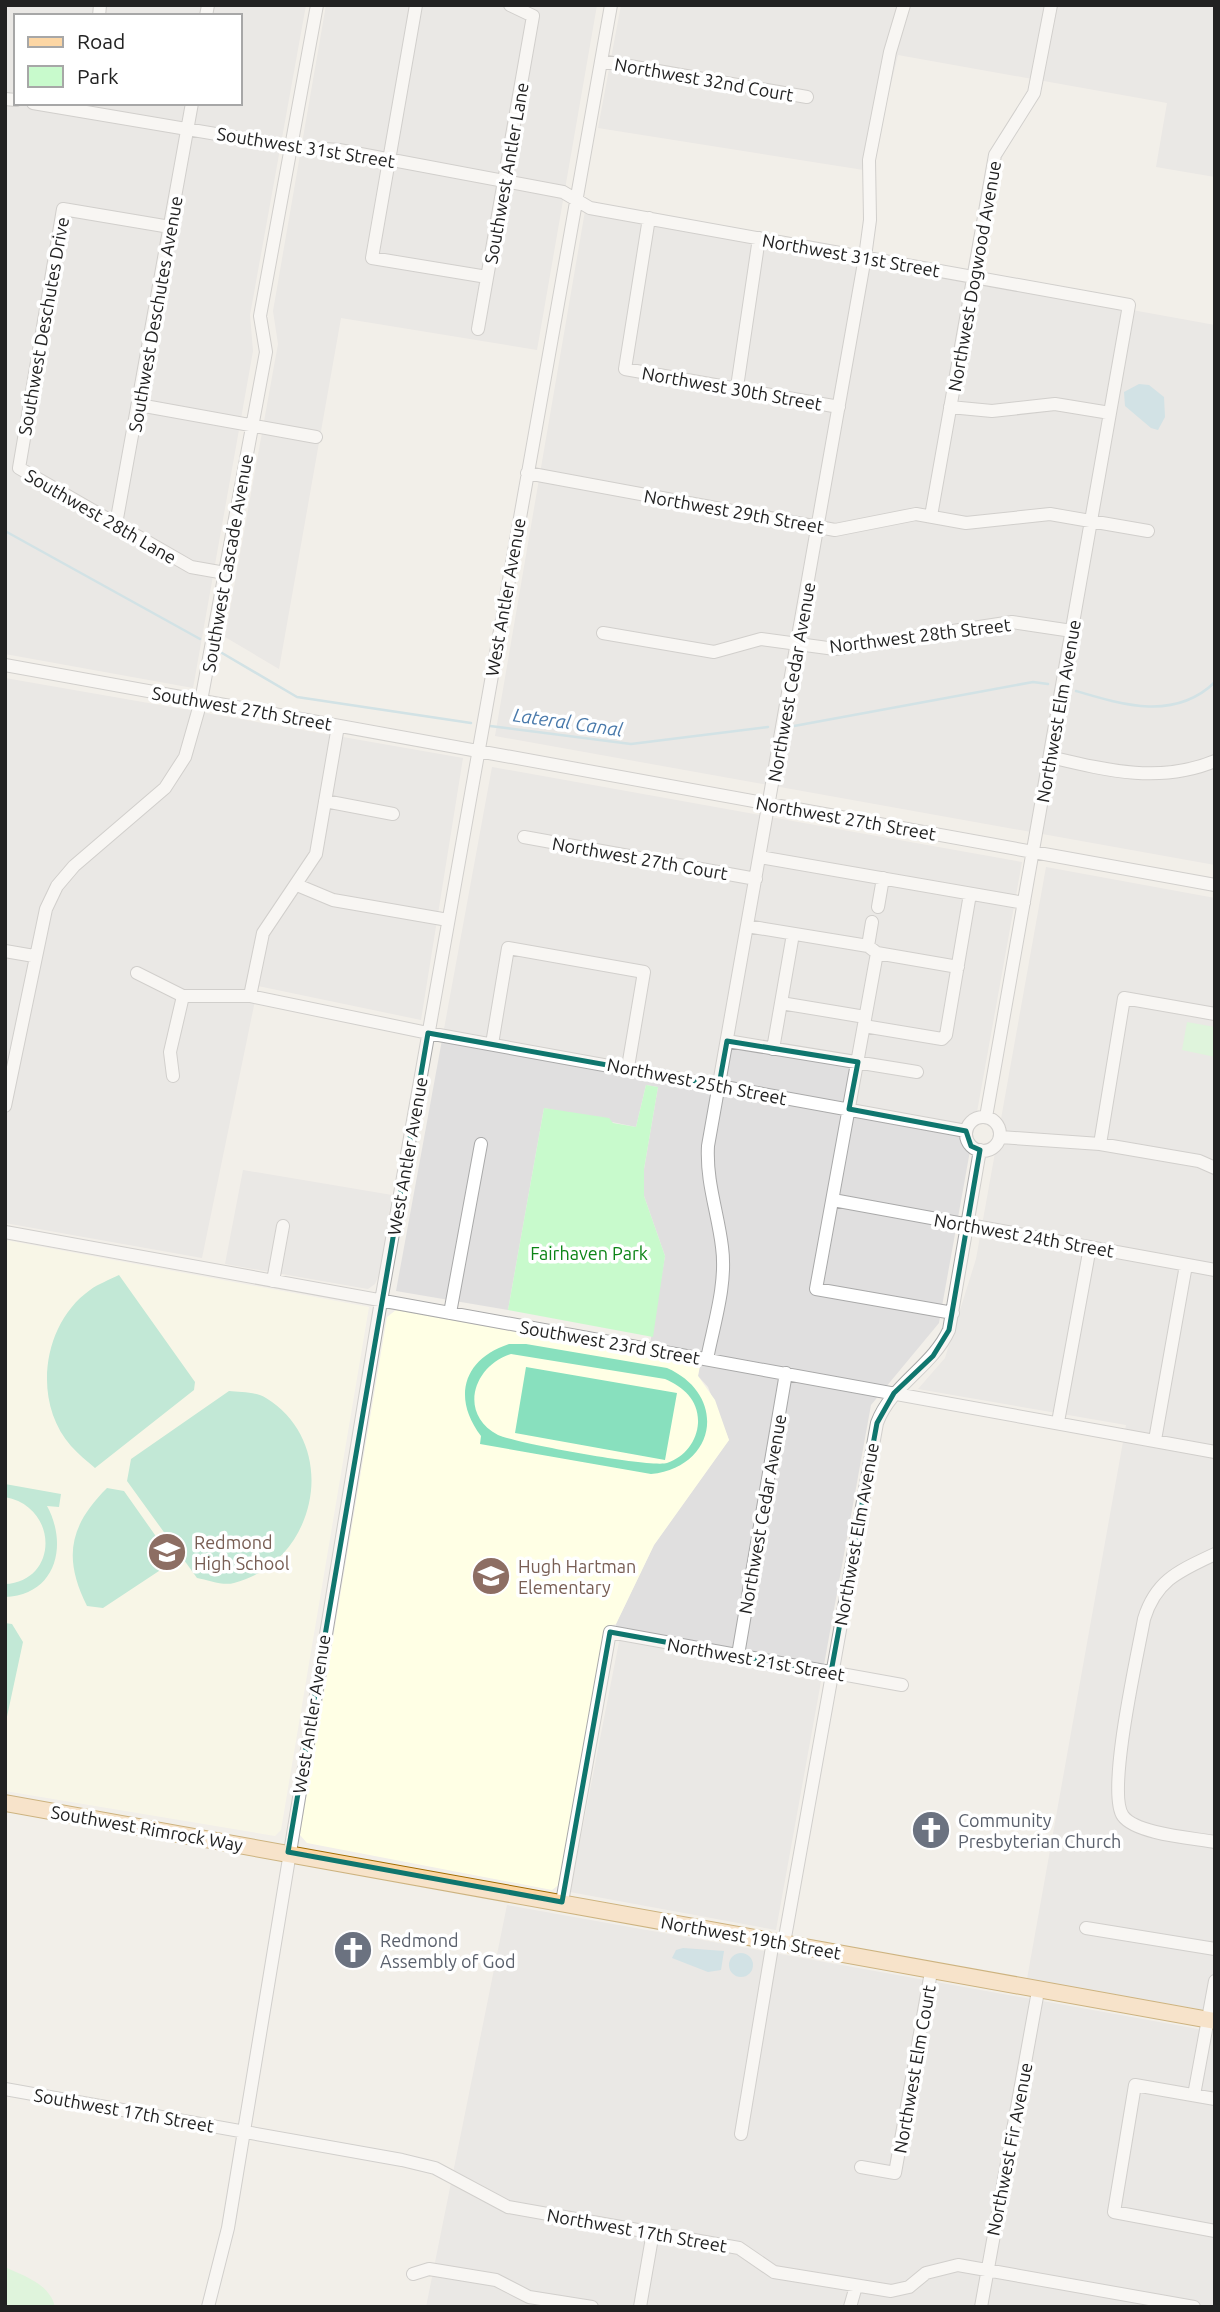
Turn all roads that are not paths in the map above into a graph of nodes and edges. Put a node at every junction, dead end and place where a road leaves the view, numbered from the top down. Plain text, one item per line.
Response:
1 (317, 5) edge
2 (416, 5) edge
3 (510, 5) edge
4 (611, 5) edge
5 (904, 5) edge
6 (1051, 5) edge
7 (601, 61) junction
8 (807, 97) dead end
9 (58, 105) edge
10 (192, 105) edge
11 (83, 107) edge
12 (188, 127) junction
13 (293, 146) junction
14 (389, 160) junction
15 (505, 181) junction
16 (576, 198) junction
17 (649, 218) junction
18 (170, 228) junction
19 (759, 238) junction
20 (865, 257) junction
21 (487, 277) junction
22 (973, 277) junction
23 (1129, 305) joint
24 (478, 329) dead end
25 (737, 387) junction
26 (139, 405) junction
27 (839, 407) junction
28 (950, 407) junction
29 (1110, 413) junction
30 (252, 425) junction
31 (316, 437) dead end
32 (19, 468) joint
33 (527, 473) junction
34 (931, 516) junction
35 (1091, 522) junction
36 (116, 524) junction
37 (817, 527) junction
38 (1149, 531) dead end
39 (225, 573) junction
40 (1072, 631) junction
41 (603, 633) dead end
42 (797, 643) junction
43 (5, 665) edge
44 (201, 701) junction
45 (338, 726) junction
46 (478, 751) junction
47 (1050, 757) junction
48 (1215, 761) edge
49 (325, 801) junction
50 (770, 804) junction
51 (393, 814) dead end
52 (524, 837) dead end
53 (1033, 852) junction
54 (760, 857) junction
55 (884, 878) junction
56 (755, 879) junction
57 (297, 885) junction
58 (1215, 885) edge
59 (971, 894) junction
60 (1024, 903) junction
61 (878, 907) dead end
62 (448, 919) junction
63 (872, 922) dead end
64 (747, 926) junction
65 (793, 934) junction
66 (872, 950) junction
67 (5, 951) edge
68 (34, 956) junction
69 (958, 967) junction
70 (137, 973) dead end
71 (183, 996) junction
72 (250, 996) junction
73 (781, 1003) junction
74 (1215, 1014) edge
75 (865, 1022) junction
76 (428, 1032) junction
77 (727, 1041) junction
78 (492, 1044) junction
79 (773, 1049) junction
80 (858, 1062) junction
81 (628, 1068) junction
82 (917, 1072) dead end
83 (173, 1076) dead end
84 (719, 1085) junction
85 (5, 1106) edge
86 (849, 1109) junction
87 (986, 1117) junction
88 (966, 1131) junction
89 (1000, 1137) junction
90 (481, 1144) dead end
91 (1100, 1144) junction
92 (980, 1150) junction
93 (1215, 1168) edge
94 (833, 1200) junction
95 (968, 1225) junction
96 (283, 1226) dead end
97 (5, 1232) edge
98 (1090, 1247) junction
99 (1186, 1265) junction
100 (1215, 1270) edge
101 (273, 1281) junction
102 (381, 1301) junction
103 (953, 1313) junction
104 (450, 1314) junction
105 (707, 1359) junction
106 (786, 1373) junction
107 (894, 1393) junction
108 (1058, 1422) junction
109 (1155, 1440) junction
110 (1215, 1451) edge
111 (1215, 1554) edge
112 (737, 1656) junction
113 (831, 1672) junction
114 (902, 1685) dead end
115 (5, 1803) edge
116 (1215, 1842) edge
117 (288, 1852) junction
118 (562, 1902) junction
119 (1086, 1928) dead end
120 (778, 1942) junction
121 (1215, 1949) edge
122 (931, 1972) junction
123 (1215, 1981) edge
124 (1038, 1991) junction
125 (1211, 2021) edge
126 (5, 2089) edge
127 (1194, 2095) junction
128 (1215, 2099) edge
129 (243, 2132) junction
130 (741, 2134) dead end
131 (861, 2167) dead end
132 (1215, 2231) edge
133 (653, 2232) junction
134 (986, 2270) junction
135 (413, 2274) dead end
136 (856, 2286) junction
137 (208, 2307) edge
138 (592, 2307) edge
139 (640, 2307) edge
140 (850, 2307) edge
141 (981, 2307) edge
142 (1194, 2307) edge

1 - 13 street, Southwest Cascade Avenue
2 - 14 street
3 - 15 street, Southwest Antler Lane
4 - 7 street, West Antler Avenue
5 - 20 street, Northwest Cedar Avenue
6 - 22 street, Northwest Dogwood Avenue
7 - 8 street, Northwest 32nd Court
7 - 16 street, West Antler Avenue
9 - 11 street, Southwest 31st Street
10 - 12 street, Southwest Deschutes Avenue
11 - 12 street, Southwest 31st Street
12 - 13 street, Southwest 31st Street
12 - 18 street, Southwest Deschutes Avenue
13 - 14 street, Southwest 31st Street
13 - 30 street, Southwest Cascade Avenue
14 - 15 street, Southwest 31st Street
14 - 21 street
15 - 16 street, Southwest 31st Street
15 - 21 street, Southwest Antler Lane
16 - 17 street, Northwest 31st Street
16 - 33 street, West Antler Avenue
17 - 19 street, Northwest 31st Street
17 - 25 street, Northwest 30th Street
18 - 26 street, Southwest Deschutes Avenue
18 - 32 street, Southwest Deschutes Drive
19 - 20 street, Northwest 31st Street
19 - 25 street
20 - 22 street, Northwest 31st Street
20 - 27 street, Northwest Cedar Avenue
21 - 24 street, Southwest Antler Lane
22 - 23 street, Northwest 31st Street
22 - 28 street, Northwest Dogwood Avenue
23 - 29 street, Northwest Elm Avenue
25 - 27 street, Northwest 30th Street
26 - 30 street
26 - 36 street, Southwest Deschutes Avenue
27 - 37 street, Northwest Cedar Avenue
28 - 29 street
28 - 34 street, Northwest Dogwood Avenue
29 - 35 street, Northwest Elm Avenue
30 - 31 street
30 - 39 street, Southwest Cascade Avenue
32 - 36 street, Southwest 28th Lane
33 - 37 street, Northwest 29th Street
33 - 46 street, West Antler Avenue
34 - 35 street, Northwest 29th Street
34 - 37 street, Northwest 29th Street
35 - 38 street, Northwest 29th Street
35 - 40 street, Northwest Elm Avenue
36 - 39 street, Southwest 28th Lane
37 - 42 street, Northwest Cedar Avenue
39 - 44 street, Southwest Cascade Avenue
40 - 42 street, Northwest 28th Street
40 - 47 street, Northwest Elm Avenue
41 - 42 street, Northwest 28th Street
42 - 50 street, Northwest Cedar Avenue
43 - 44 street, Southwest 27th Street
44 - 45 street, Southwest 27th Street
44 - 68 street, Southwest Cascade Avenue
45 - 46 street, Southwest 27th Street
45 - 49 street
46 - 50 street, Northwest 27th Street
46 - 62 street, West Antler Avenue
47 - 48 street
47 - 53 street, Northwest Elm Avenue
49 - 51 street
49 - 57 street
50 - 53 street, Northwest 27th Street
50 - 54 street, Northwest Cedar Avenue
52 - 56 street, Northwest 27th Court
53 - 58 street, Northwest 27th Street
53 - 60 street, Northwest Elm Avenue
54 - 55 street
54 - 56 street, Northwest Cedar Avenue
55 - 59 street
55 - 61 street
56 - 64 street, Northwest Cedar Avenue
57 - 62 street
57 - 72 street
59 - 60 street
59 - 69 street
60 - 87 street, Northwest Elm Avenue
62 - 76 street, West Antler Avenue
63 - 66 street
64 - 65 street
64 - 77 street, Northwest Cedar Avenue
65 - 66 street
65 - 73 street
66 - 69 street
66 - 75 street
67 - 68 street
68 - 85 street, Southwest Cascade Avenue
69 - 75 street
70 - 71 street
71 - 72 street, Northwest 25th Street
71 - 83 street
72 - 76 street, Northwest 25th Street
73 - 75 street
73 - 79 street
74 - 91 street
75 - 80 street
76 - 78 street, Northwest 25th Street
76 - 102 street, West Antler Avenue
77 - 79 street
77 - 84 street, Northwest Cedar Avenue
78 - 81 street, Northwest 25th Street
78 - 81 street
79 - 80 street
80 - 82 street
80 - 86 street
81 - 84 street, Northwest 25th Street
84 - 86 street, Northwest 25th Street
84 - 105 street, Northwest Cedar Avenue
86 - 88 street, Northwest 25th Street
86 - 94 street
87 - 88 street
87 - 89 street
88 - 92 street
89 - 91 street
89 - 92 street
90 - 104 street
91 - 93 street
92 - 95 street, Northwest Elm Avenue
94 - 95 street, Northwest 24th Street
94 - 103 street
95 - 98 street, Northwest 24th Street
95 - 103 street, Northwest Elm Avenue
96 - 101 street
97 - 101 street, Southwest 23rd Street
98 - 99 street, Northwest 24th Street
98 - 108 street
99 - 100 street, Northwest 24th Street
99 - 109 street
101 - 102 street, Southwest 23rd Street
102 - 104 street, Southwest 23rd Street
102 - 117 street, West Antler Avenue
103 - 107 street, Northwest Elm Avenue
104 - 105 street, Southwest 23rd Street
105 - 106 street, Southwest 23rd Street
106 - 107 street, Southwest 23rd Street
106 - 112 street, Northwest Cedar Avenue
107 - 108 street, Southwest 23rd Street
107 - 113 street, Northwest Elm Avenue
108 - 109 street, Southwest 23rd Street
109 - 110 street, Southwest 23rd Street
111 - 116 street
112 - 113 street, Northwest 21st Street
112 - 118 street, Northwest 21st Street
113 - 114 street, Northwest 21st Street
113 - 120 street, Northwest Elm Avenue
115 - 117 main road, Southwest Rimrock Way
117 - 118 main road, Northwest 19th Street
117 - 129 street, West Antler Avenue
118 - 120 main road, Northwest 19th Street
119 - 121 street
120 - 122 main road, Northwest 19th Street
120 - 130 street, Northwest Elm Avenue
122 - 124 main road, Northwest 19th Street
122 - 131 street, Northwest Elm Court
123 - 125 street
124 - 125 main road, Northwest 19th Street
124 - 134 street, Northwest Fir Avenue
125 - 127 street
126 - 129 street, Southwest 17th Street
127 - 128 street
127 - 132 street
129 - 133 street, Northwest 17th Street
129 - 137 street, West Antler Avenue
133 - 136 street, Northwest 17th Street
133 - 139 street
134 - 136 street, Northwest 17th Street
134 - 141 street, Northwest Fir Avenue
134 - 142 street, Northwest 17th Street
135 - 138 street
136 - 140 street

